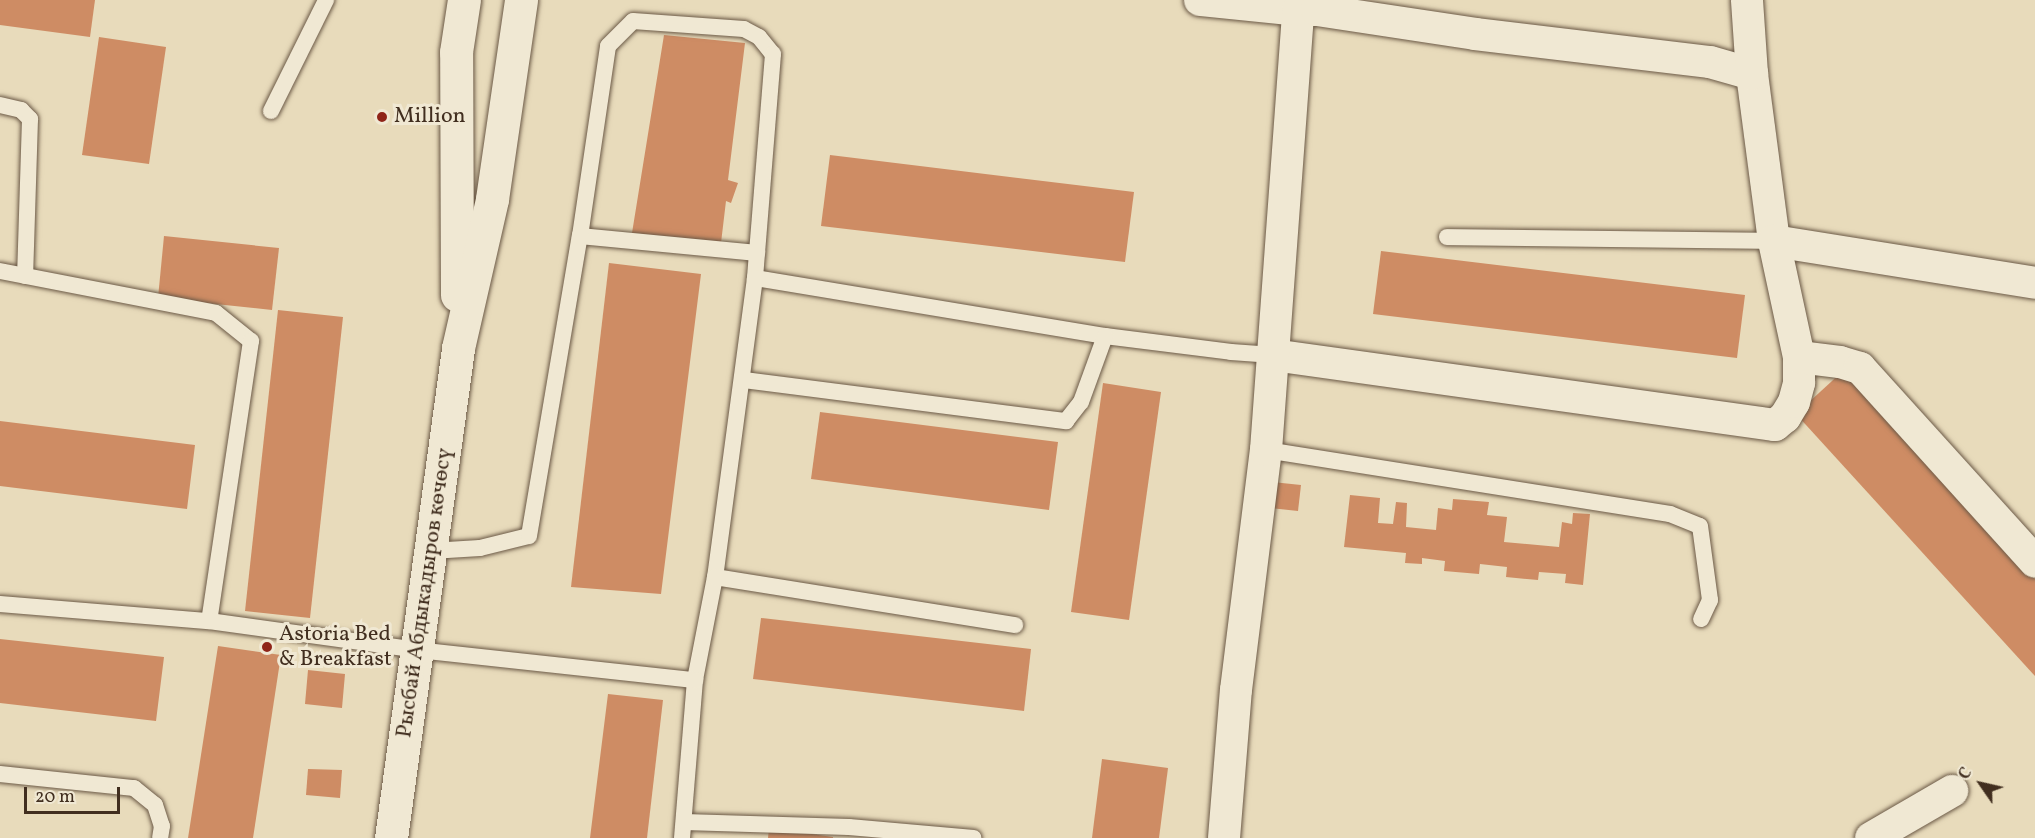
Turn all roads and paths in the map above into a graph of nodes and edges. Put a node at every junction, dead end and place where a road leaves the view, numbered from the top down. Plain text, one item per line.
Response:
1 (326, 0) edge
2 (464, 0) edge
3 (521, 0) edge
4 (1200, 0) edge
5 (1748, 0) edge
6 (1311, 7) edge
7 (1752, 74) junction
8 (0, 105) edge
9 (271, 111) dead end
10 (580, 236) junction
11 (1447, 237) dead end
12 (1774, 241) junction
13 (757, 253) junction
14 (0, 271) edge
15 (25, 276) junction
16 (755, 278) junction
17 (2035, 283) edge
18 (1105, 336) junction
19 (458, 348) junction
20 (1273, 355) junction
21 (1799, 357) junction
22 (744, 380) junction
23 (1266, 450) junction
24 (430, 551) junction
25 (2035, 562) edge
26 (714, 577) junction
27 (0, 604) edge
28 (1701, 619) dead end
29 (209, 621) junction
30 (1015, 625) dead end
31 (417, 650) junction
32 (695, 680) junction
33 (0, 774) edge
34 (1952, 791) dead end
35 (683, 830) edge
36 (160, 838) edge
37 (391, 838) edge
38 (974, 838) edge
39 (1224, 838) edge
40 (1871, 838) edge

1 - 9 lane
2 - 19 main road, Рысбай Абдыкадыров көчөсү
3 - 19 main road, Рысбай Абдыкадыров көчөсү
4 - 6 street
5 - 7 street
6 - 7 street
6 - 20 street
7 - 12 street
8 - 15 lane
10 - 13 lane
10 - 13 lane
10 - 24 lane
11 - 12 lane
12 - 17 street
12 - 21 street
13 - 16 lane
14 - 15 lane
15 - 29 lane
16 - 18 lane
16 - 22 lane
18 - 20 lane
18 - 22 lane
19 - 24 main road, Рысбай Абдыкадыров көчөсү
20 - 21 street
20 - 23 street
21 - 25 street
22 - 26 lane
23 - 28 lane
23 - 39 street
24 - 31 main road, Рысбай Абдыкадыров көчөсү
26 - 30 lane
26 - 32 lane
27 - 29 lane
29 - 31 lane
31 - 32 lane
31 - 37 main road, Рысбай Абдыкадыров көчөсү
32 - 35 lane
33 - 36 lane
34 - 40 street
35 - 38 lane

